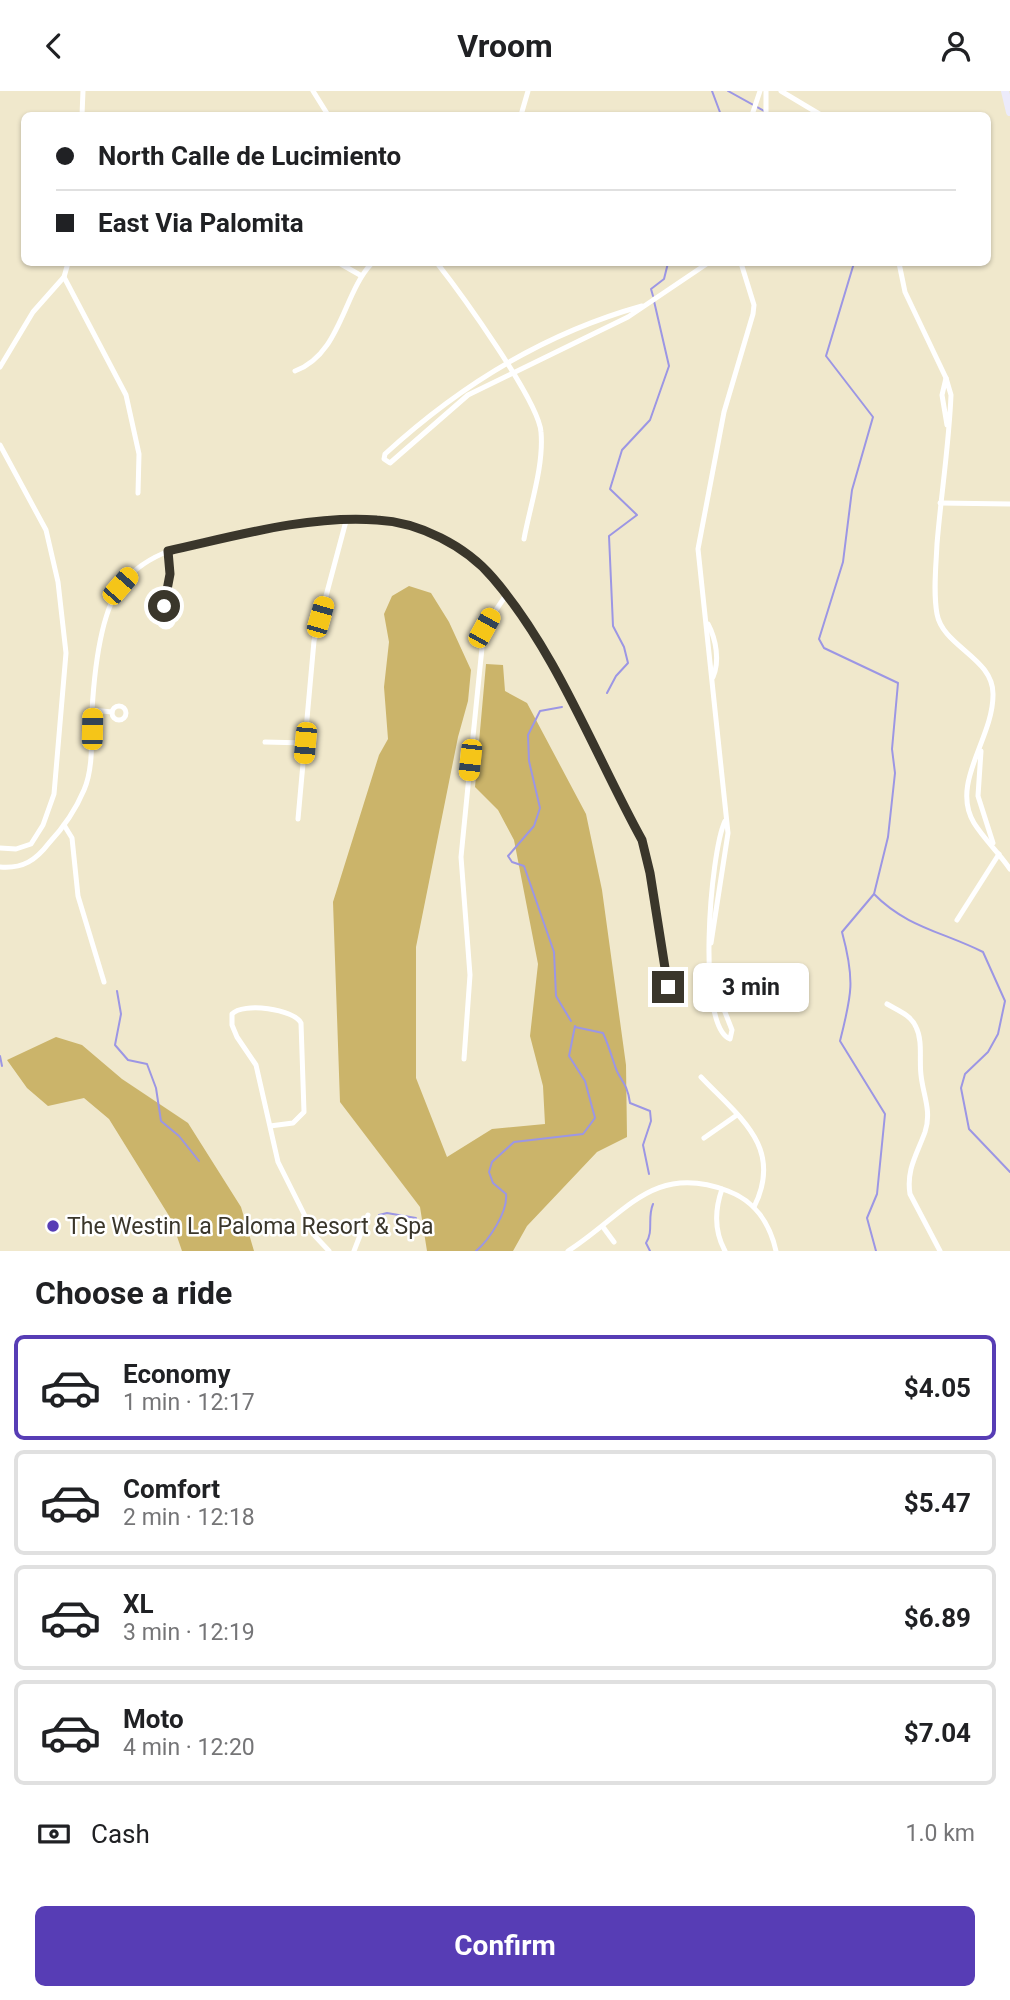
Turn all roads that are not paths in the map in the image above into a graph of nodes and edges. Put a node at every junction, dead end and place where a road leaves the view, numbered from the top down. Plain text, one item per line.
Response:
1 (83, 91) edge
2 (313, 91) edge
3 (528, 91) edge
4 (760, 91) edge
5 (766, 91) edge
6 (781, 91) edge
7 (1005, 91) edge
8 (82, 112) edge
9 (326, 112) edge
10 (522, 112) edge
11 (753, 112) edge
12 (766, 112) edge
13 (816, 112) edge
14 (1010, 112) edge
15 (67, 266) edge
16 (344, 266) edge
17 (369, 266) edge
18 (439, 266) edge
19 (703, 266) edge
20 (742, 266) edge
21 (900, 266) edge
22 (360, 275) junction
23 (64, 277) junction
24 (642, 306) junction
25 (506, 365) junction
26 (0, 367) edge
27 (295, 371) dead end
28 (510, 372) junction
29 (0, 445) edge
30 (138, 493) dead end
31 (1010, 502) edge
32 (940, 503) junction
33 (346, 521) junction
34 (524, 539) dead end
35 (168, 551) junction
36 (506, 595) junction
37 (164, 613) dead end
38 (92, 710) junction
39 (112, 712) dead end
40 (265, 742) dead end
41 (305, 743) junction
42 (981, 751) junction
43 (298, 819) dead end
44 (64, 825) junction
45 (993, 844) junction
46 (0, 848) edge
47 (999, 854) junction
48 (0, 867) edge
49 (1010, 869) edge
50 (957, 920) dead end
51 (712, 979) junction
52 (104, 982) dead end
53 (668, 987) dead end
54 (887, 1004) dead end
55 (464, 1059) dead end
56 (701, 1077) dead end
57 (737, 1115) junction
58 (270, 1126) junction
59 (704, 1138) dead end
60 (722, 1189) junction
61 (754, 1207) junction
62 (368, 1215) dead end
63 (603, 1227) junction
64 (614, 1242) dead end
65 (329, 1251) edge
66 (354, 1251) edge
67 (568, 1251) edge
68 (725, 1251) edge
69 (776, 1251) edge
70 (940, 1251) edge

1 - 8 street
2 - 9 street
3 - 10 street
4 - 11 street
5 - 12 street
6 - 13 street
7 - 14 main road
15 - 23 street
16 - 22 street
17 - 22 street
18 - 25 street
19 - 24 street
20 - 51 street
21 - 32 street
22 - 27 street
23 - 26 street
23 - 30 street
24 - 25 street
24 - 28 street
25 - 28 street
25 - 28 street
28 - 34 street
29 - 46 street
31 - 32 street
32 - 42 street
33 - 35 street
33 - 36 street
33 - 41 street
35 - 37 street
35 - 38 street
36 - 53 street
36 - 55 street
38 - 39 street
38 - 44 street
40 - 41 street
41 - 43 street
42 - 45 street
42 - 45 street
44 - 48 street
44 - 52 street
45 - 47 street
47 - 49 street
47 - 50 street
51 - 51 street
54 - 70 street
56 - 57 street
57 - 59 street
57 - 61 street
58 - 58 street
58 - 65 street
60 - 61 street
60 - 63 street
60 - 68 street
61 - 69 street
62 - 66 street
63 - 64 street
63 - 67 street

